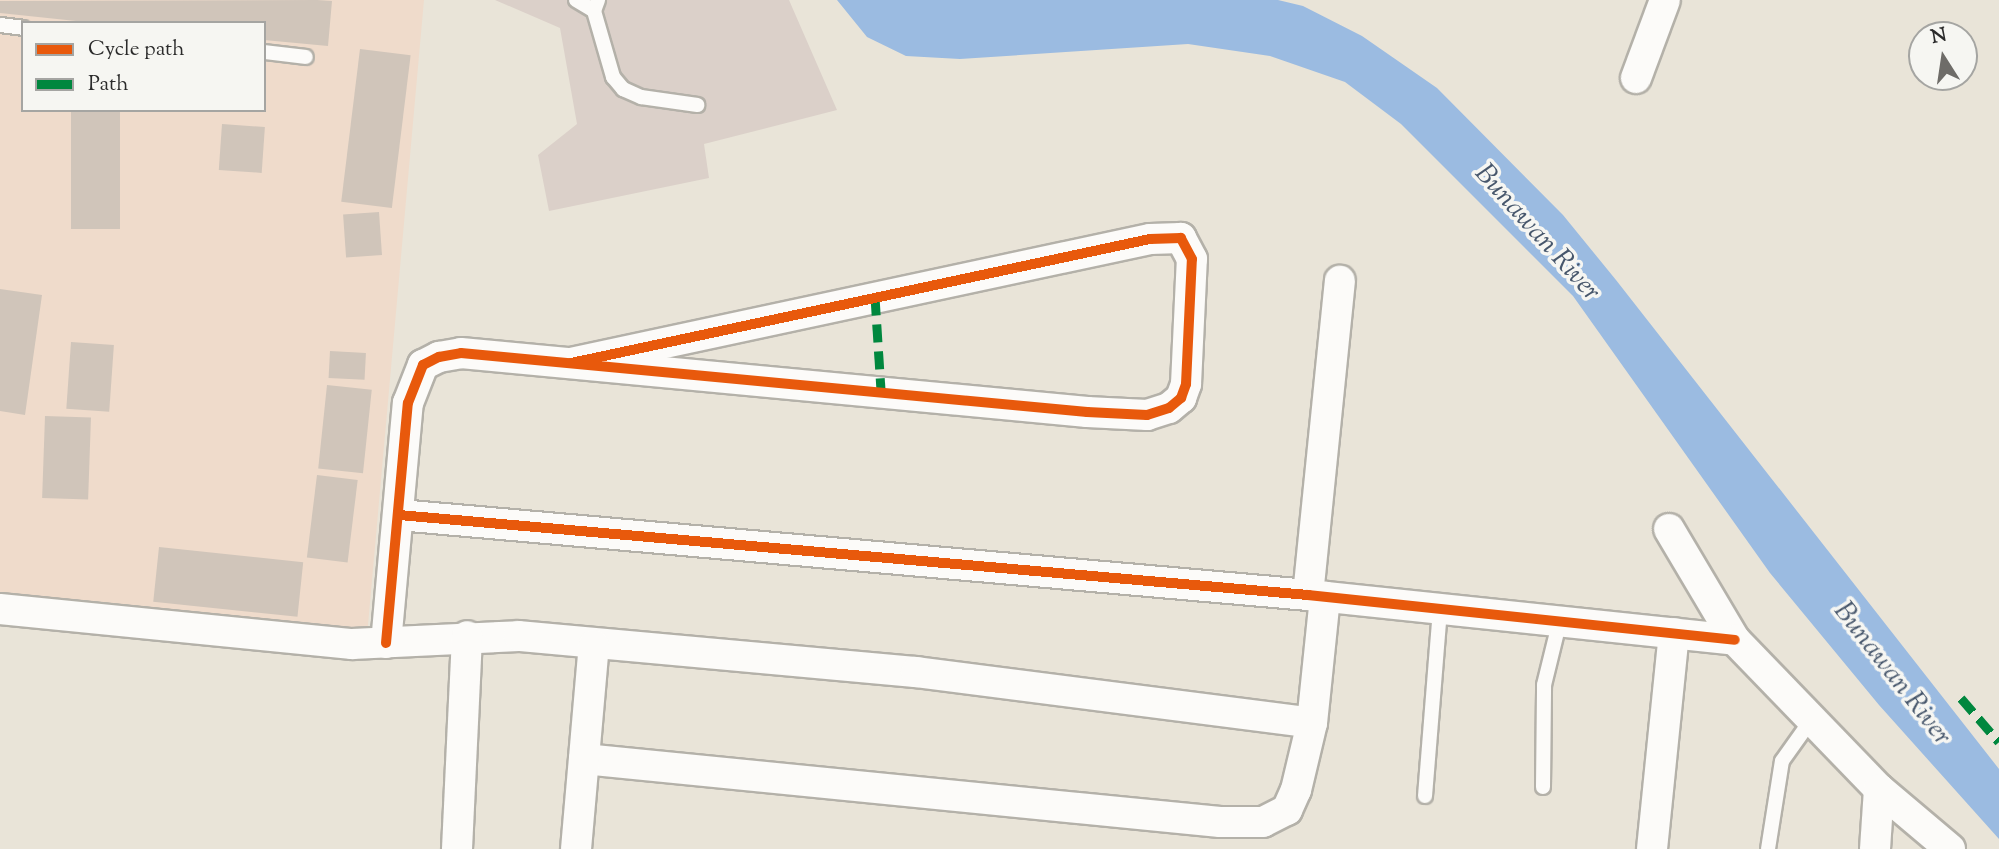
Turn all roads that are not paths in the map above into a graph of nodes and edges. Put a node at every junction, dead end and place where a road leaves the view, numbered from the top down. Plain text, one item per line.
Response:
1 (576, 0) edge
2 (1665, 0) edge
3 (596, 5) edge
4 (0, 25) edge
5 (21, 27) edge
6 (266, 52) edge
7 (306, 57) dead end
8 (1636, 78) dead end
9 (697, 105) dead end
10 (1340, 281) dead end
11 (570, 363) junction
12 (399, 514) junction
13 (1669, 529) dead end
14 (1317, 596) junction
15 (1440, 608) junction
16 (0, 609) edge
17 (1560, 620) junction
18 (1674, 633) junction
19 (467, 636) junction
20 (1735, 640) junction
21 (386, 643) junction
22 (594, 645) junction
23 (1812, 719) junction
24 (1312, 723) junction
25 (584, 759) junction
26 (1543, 787) dead end
27 (1879, 789) junction
28 (1425, 796) dead end
29 (457, 849) edge
30 (576, 849) edge
31 (1652, 849) edge
32 (1768, 849) edge
33 (1875, 849) edge
34 (1950, 849) edge

1 - 3 lane
2 - 8 street
3 - 9 lane
4 - 5 lane
6 - 7 lane
10 - 14 street
11 - 11 street
11 - 12 street
12 - 14 street
12 - 21 street
13 - 20 street
14 - 15 street
14 - 24 street
15 - 17 street
15 - 28 lane
16 - 21 street
17 - 18 street
17 - 26 lane
18 - 20 street
18 - 31 street
19 - 21 street
19 - 22 street
19 - 29 street
20 - 23 street
22 - 24 street
22 - 25 street
23 - 27 street
23 - 32 lane
24 - 25 street
25 - 30 street
27 - 33 street
27 - 34 street

